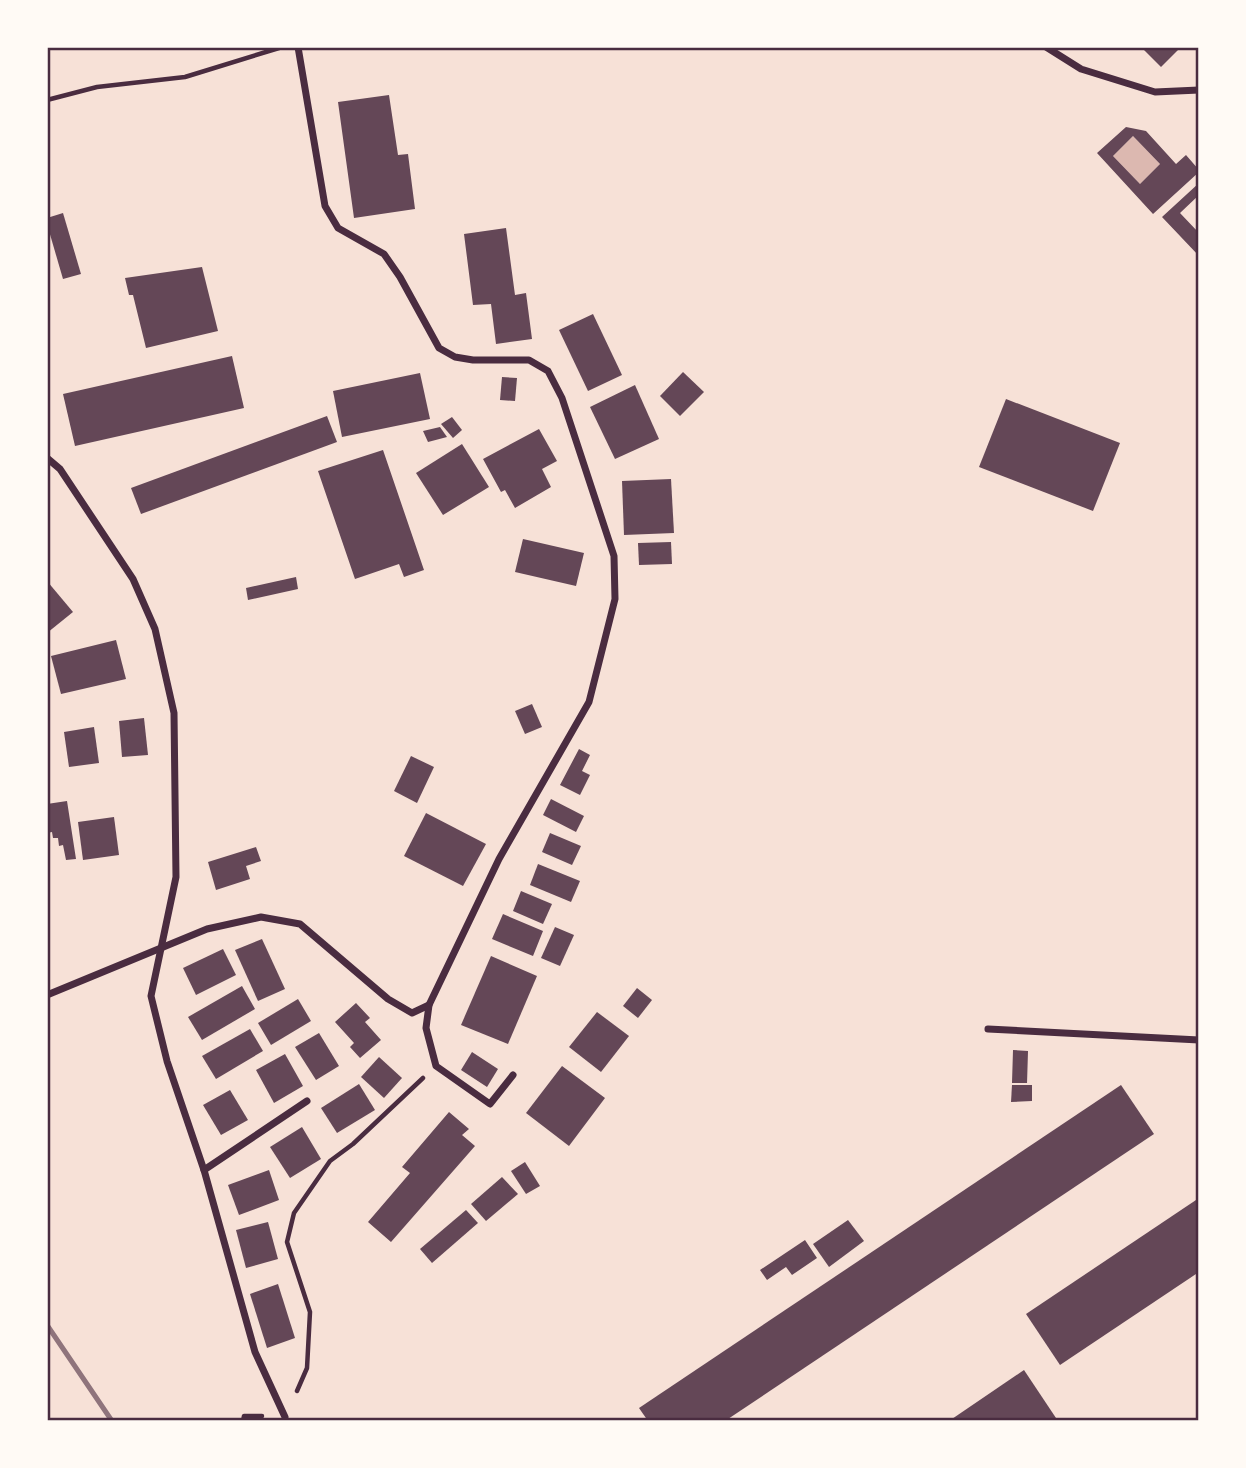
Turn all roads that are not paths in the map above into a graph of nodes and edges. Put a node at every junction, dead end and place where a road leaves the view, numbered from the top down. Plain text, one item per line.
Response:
1 (298, 47) edge
2 (1046, 47) edge
3 (1199, 90) edge
4 (47, 458) edge
5 (160, 948) junction
6 (47, 995) edge
7 (429, 1005) junction
8 (988, 1029) dead end
9 (1199, 1040) edge
10 (513, 1075) dead end
11 (307, 1101) dead end
12 (205, 1170) junction
13 (285, 1417) road end

1 - 7 street
2 - 3 street
4 - 5 street
5 - 6 street
5 - 7 street
5 - 12 street
7 - 10 street
8 - 9 street
11 - 12 street
12 - 13 street

